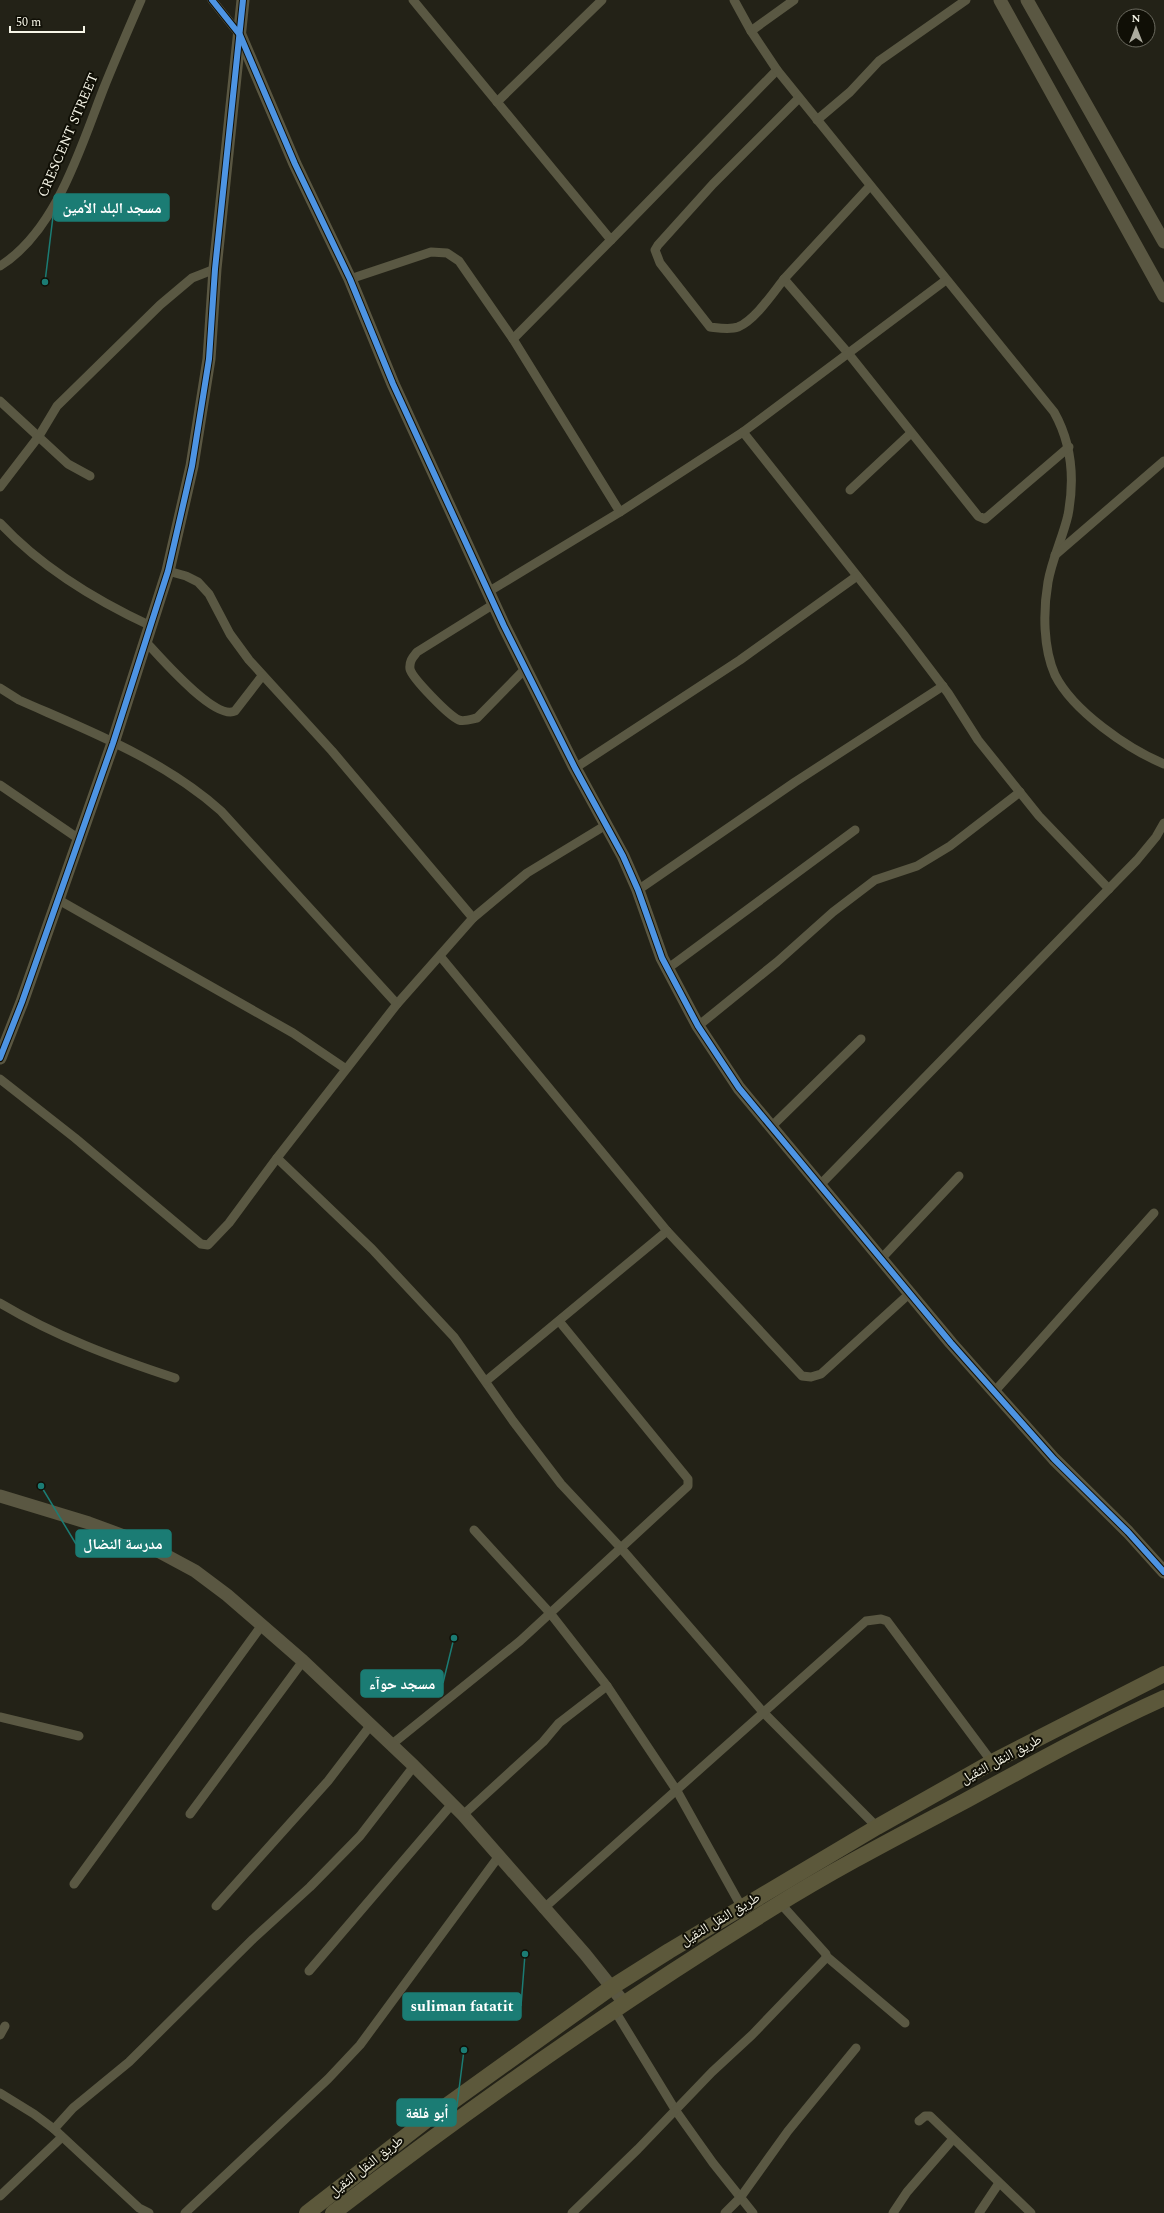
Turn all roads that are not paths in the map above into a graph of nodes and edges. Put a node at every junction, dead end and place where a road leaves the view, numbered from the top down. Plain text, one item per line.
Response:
1 (141, 0) edge
2 (212, 0) edge
3 (243, 0) edge
4 (413, 0) edge
5 (602, 0) edge
6 (734, 0) edge
7 (794, 0) edge
8 (966, 0) edge
9 (1000, 0) edge
10 (1027, 0) edge
11 (751, 31) junction
12 (240, 35) junction
13 (777, 70) junction
14 (799, 98) junction
15 (497, 102) junction
16 (817, 120) junction
17 (869, 187) junction
18 (612, 240) junction
19 (1164, 242) edge
20 (0, 266) edge
21 (215, 269) junction
22 (350, 279) junction
23 (784, 279) junction
24 (946, 280) junction
25 (1164, 296) edge
26 (513, 339) junction
27 (848, 353) junction
28 (0, 401) edge
29 (743, 432) junction
30 (911, 433) junction
31 (39, 436) junction
32 (1068, 447) junction
33 (1164, 461) edge
34 (90, 476) dead end
35 (0, 487) edge
36 (850, 490) dead end
37 (620, 512) junction
38 (0, 523) edge
39 (1055, 555) junction
40 (168, 571) junction
41 (857, 576) junction
42 (491, 598) junction
43 (151, 626) junction
44 (146, 642) junction
45 (525, 669) junction
46 (262, 676) junction
47 (943, 686) junction
48 (0, 688) edge
49 (113, 743) junction
50 (1164, 764) edge
51 (575, 768) junction
52 (0, 785) edge
53 (1020, 792) junction
54 (1164, 823) edge
55 (606, 825) junction
56 (856, 830) dead end
57 (79, 839) junction
58 (1109, 889) junction
59 (638, 890) junction
60 (57, 899) junction
61 (473, 918) junction
62 (440, 956) junction
63 (668, 969) junction
64 (397, 1004) junction
65 (698, 1026) junction
66 (861, 1039) dead end
67 (0, 1058) edge
68 (346, 1069) junction
69 (0, 1078) edge
70 (771, 1127) junction
71 (277, 1158) junction
72 (959, 1176) dead end
73 (819, 1186) junction
74 (1154, 1213) dead end
75 (667, 1231) junction
76 (881, 1259) junction
77 (909, 1294) junction
78 (0, 1303) edge
79 (559, 1321) junction
80 (175, 1378) dead end
81 (486, 1382) junction
82 (994, 1392) junction
83 (0, 1496) edge
84 (474, 1530) dead end
85 (620, 1547) junction
86 (1164, 1572) edge
87 (550, 1613) junction
88 (262, 1625) junction
89 (303, 1661) junction
90 (1164, 1674) edge
91 (607, 1686) junction
92 (1164, 1698) edge
93 (763, 1712) junction
94 (0, 1717) edge
95 (370, 1726) junction
96 (79, 1736) dead end
97 (391, 1746) junction
98 (992, 1762) junction
99 (414, 1766) junction
100 (677, 1791) junction
101 (452, 1804) junction
102 (190, 1814) dead end
103 (463, 1815) junction
104 (877, 1826) junction
105 (499, 1856) junction
106 (74, 1884) dead end
107 (780, 1903) junction
108 (216, 1906) dead end
109 (741, 1906) junction
110 (543, 1909) junction
111 (826, 1956) junction
112 (309, 1971) dead end
113 (612, 1987) junction
114 (620, 2007) junction
115 (905, 2023) dead end
116 (5, 2026) dead end
117 (0, 2035) edge
118 (856, 2048) dead end
119 (0, 2093) edge
120 (676, 2111) junction
121 (919, 2121) dead end
122 (54, 2129) junction
123 (62, 2137) junction
124 (953, 2139) junction
125 (999, 2183) junction
126 (0, 2196) edge
127 (740, 2198) junction
128 (149, 2213) edge
129 (185, 2213) edge
130 (307, 2213) edge
131 (333, 2213) edge
132 (572, 2213) edge
133 (725, 2213) edge
134 (753, 2213) edge
135 (893, 2213) edge
136 (979, 2213) edge
137 (1031, 2213) edge

1 - 20 street, CRESCENT STREET
2 - 12 street
3 - 12 street
4 - 15 street
5 - 15 street
6 - 11 street
7 - 11 street
8 - 16 street
9 - 25 street
10 - 19 street
11 - 13 street
12 - 21 street
12 - 22 street
13 - 14 street
13 - 18 street
14 - 16 street
14 - 23 street
15 - 18 street
16 - 17 street
17 - 23 street
17 - 24 street
18 - 26 street
21 - 31 street
21 - 40 street
22 - 26 street
22 - 42 street
23 - 27 street
24 - 27 street
24 - 32 street
26 - 37 street
27 - 29 street
27 - 30 street
28 - 31 street
29 - 37 street
29 - 41 street
30 - 32 street
30 - 36 street
31 - 34 street
31 - 35 street
32 - 39 street
33 - 39 street
37 - 42 street
38 - 43 street
39 - 50 street
40 - 43 street
40 - 46 street
41 - 47 street
41 - 51 street
42 - 45 street
42 - 45 street
43 - 44 street
44 - 46 street
44 - 49 street
45 - 51 street
46 - 61 street
47 - 53 street
47 - 59 street
48 - 49 street
49 - 57 street
49 - 64 street
51 - 55 street
52 - 57 street
53 - 58 street
53 - 65 street
54 - 58 street
55 - 59 street
55 - 61 street
56 - 63 street
57 - 60 street
58 - 73 street
59 - 63 street
60 - 67 street
60 - 68 street
61 - 62 street
62 - 64 street
62 - 75 street
63 - 65 street
64 - 68 street
65 - 70 street
66 - 70 street
68 - 71 street
69 - 71 street
70 - 73 street
71 - 81 street
72 - 76 street
73 - 76 street
74 - 82 street
75 - 77 street
75 - 79 street
76 - 77 street
77 - 82 street
78 - 80 street
79 - 81 street
79 - 85 street
81 - 85 street
82 - 86 street
83 - 88 street
84 - 87 street
85 - 87 street
85 - 93 street
87 - 91 street
87 - 97 street
88 - 89 street
88 - 106 street
89 - 95 street
89 - 102 street
90 - 98 highway, طريق النقل الثقيل
91 - 100 street
91 - 103 street
92 - 107 highway, طريق النقل الثقيل
93 - 98 street
93 - 100 street
93 - 104 street
94 - 96 street
95 - 97 street
95 - 108 street
97 - 99 street
98 - 104 highway, طريق النقل الثقيل
99 - 101 street
99 - 122 street
100 - 109 street
100 - 110 street
101 - 103 street
101 - 112 street
103 - 105 street
104 - 109 highway, طريق النقل الثقيل
105 - 110 street
105 - 129 street
107 - 111 street
107 - 114 highway, طريق النقل الثقيل
109 - 113 highway, طريق النقل الثقيل
110 - 113 street
111 - 115 street
111 - 120 street
113 - 114 street
113 - 130 highway, طريق النقل الثقيل
114 - 120 street
114 - 131 highway, طريق النقل الثقيل
116 - 117 street
118 - 127 street
119 - 122 street
120 - 127 street
120 - 132 street
121 - 124 street
122 - 123 street
123 - 126 street
123 - 128 street
124 - 125 street
124 - 135 street
125 - 136 street
125 - 137 street
127 - 133 street
127 - 134 street

